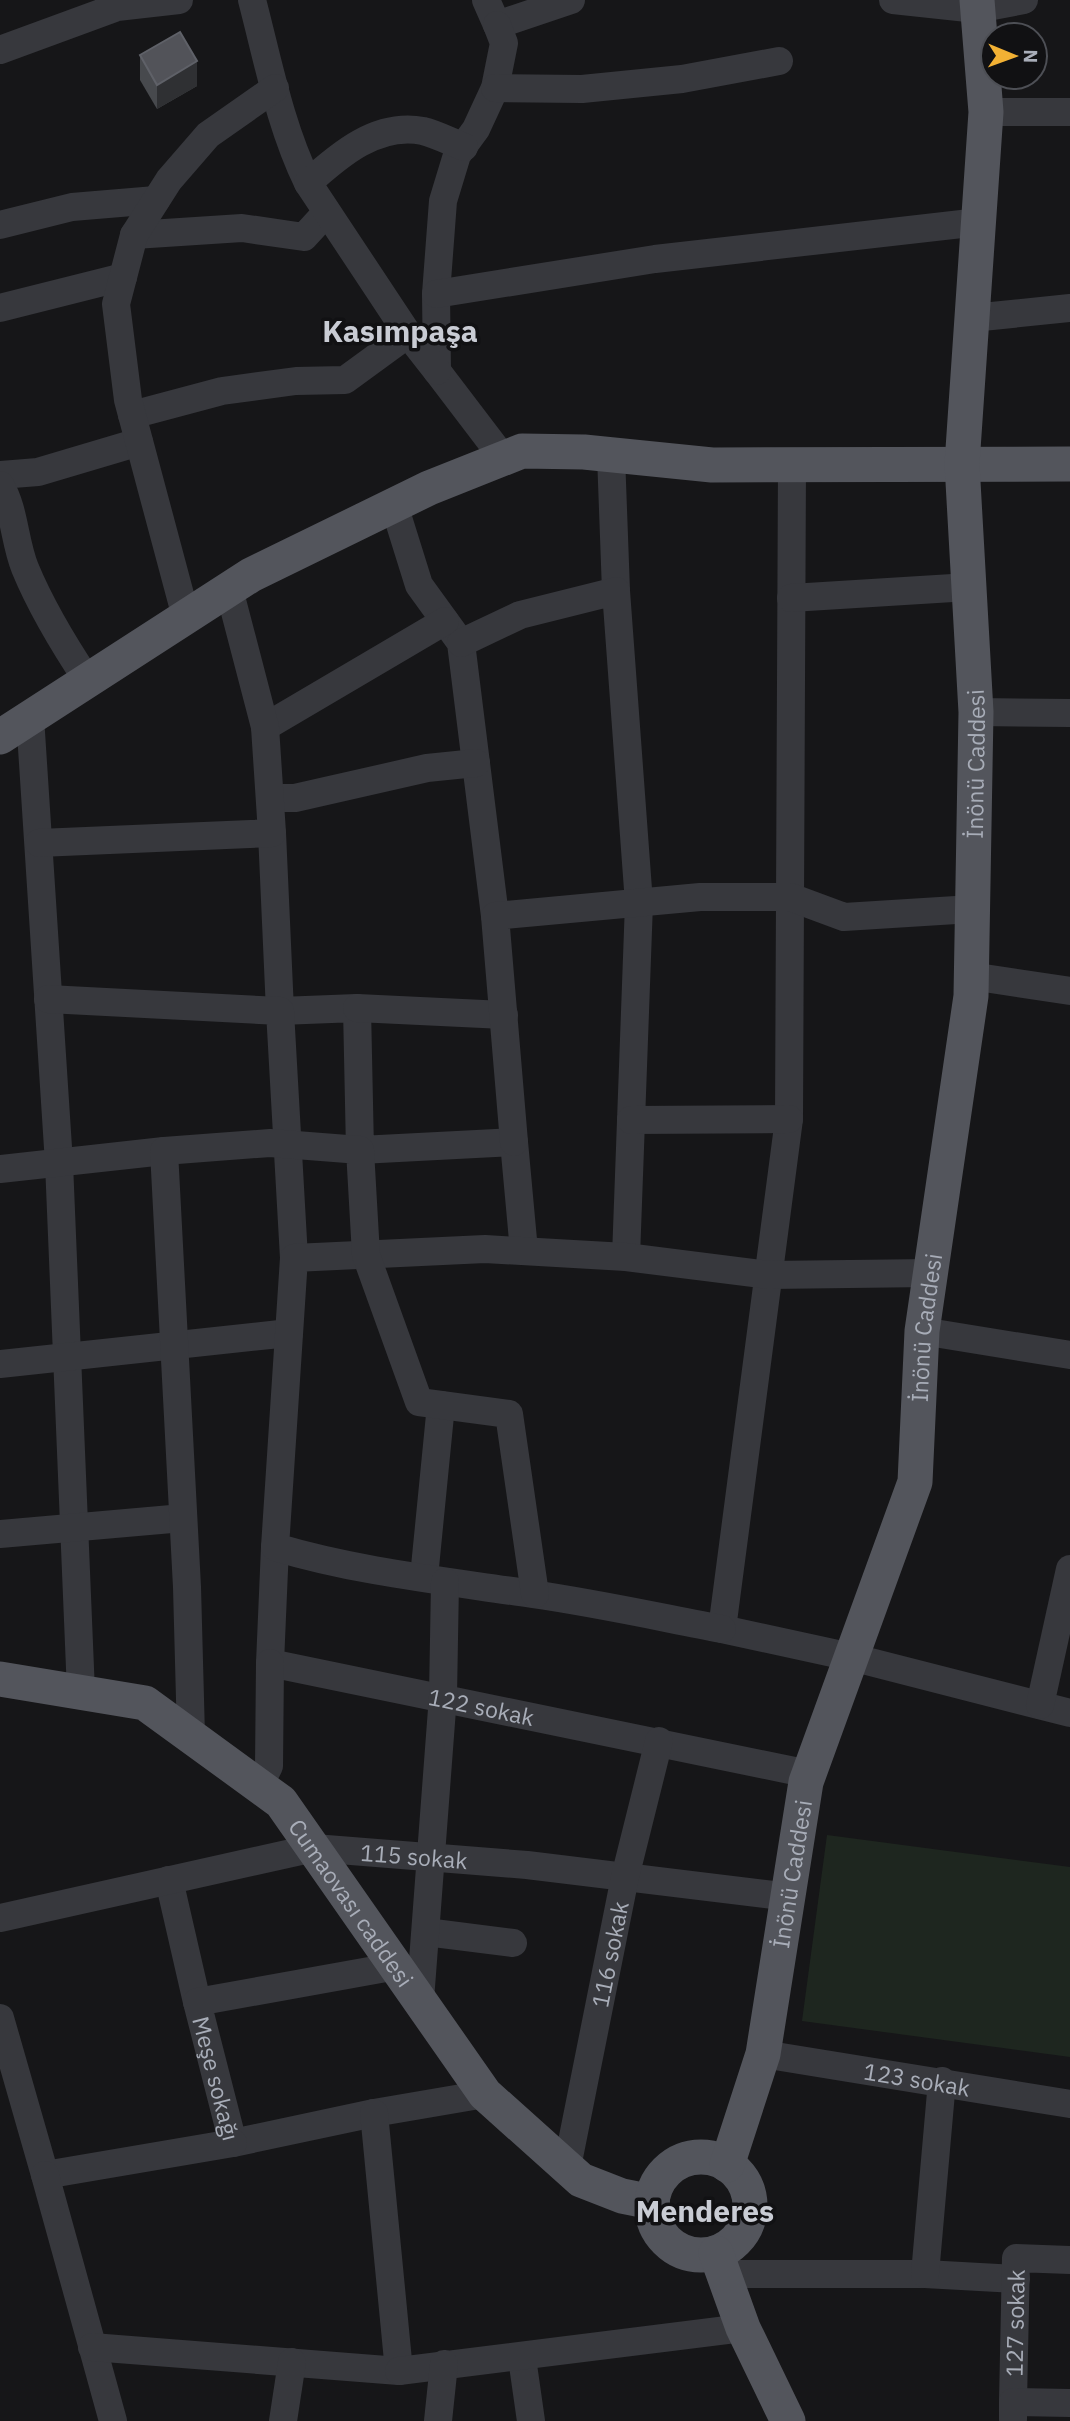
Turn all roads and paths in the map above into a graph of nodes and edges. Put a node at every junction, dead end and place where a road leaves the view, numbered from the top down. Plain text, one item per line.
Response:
1 (179, 0) edge
2 (252, 0) edge
3 (571, 0) edge
4 (893, 0) edge
5 (1024, 0) edge
6 (977, 4) edge
7 (491, 13) edge
8 (0, 50) edge
9 (779, 61) dead end
10 (275, 88) junction
11 (495, 89) junction
12 (986, 111) junction
13 (1070, 112) edge
14 (464, 147) junction
15 (308, 183) junction
16 (156, 200) junction
17 (326, 213) junction
18 (979, 222) junction
19 (0, 225) edge
20 (134, 235) junction
21 (123, 277) junction
22 (436, 294) junction
23 (0, 308) edge
24 (1070, 308) edge
25 (972, 318) junction
26 (408, 334) junction
27 (437, 371) junction
28 (132, 415) junction
29 (139, 442) junction
30 (611, 455) junction
31 (504, 458) junction
32 (962, 464) junction
33 (1070, 464) edge
34 (792, 465) junction
35 (0, 475) edge
36 (0, 485) edge
37 (394, 505) junction
38 (969, 587) junction
39 (229, 589) junction
40 (615, 591) junction
41 (791, 598) junction
42 (186, 617) junction
43 (453, 632) junction
44 (88, 681) junction
45 (976, 712) junction
46 (1070, 713) edge
47 (30, 717) junction
48 (265, 727) junction
49 (0, 737) edge
50 (476, 763) junction
51 (270, 798) junction
52 (272, 832) junction
53 (39, 843) junction
54 (790, 897) junction
55 (639, 903) junction
56 (972, 909) junction
57 (495, 916) junction
58 (971, 976) junction
59 (1070, 991) edge
60 (48, 999) junction
61 (357, 1008) junction
62 (280, 1012) junction
63 (504, 1015) junction
64 (789, 1119) junction
65 (631, 1120) junction
66 (514, 1142) junction
67 (288, 1144) junction
68 (360, 1150) junction
69 (164, 1151) junction
70 (59, 1163) junction
71 (0, 1169) edge
72 (524, 1251) junction
73 (366, 1255) junction
74 (626, 1257) junction
75 (294, 1258) junction
76 (930, 1273) junction
77 (769, 1275) junction
78 (922, 1331) junction
79 (289, 1333) junction
80 (174, 1345) junction
81 (1070, 1355) edge
82 (68, 1356) junction
83 (0, 1364) edge
84 (441, 1405) junction
85 (183, 1518) junction
86 (75, 1528) junction
87 (0, 1534) edge
88 (275, 1547) junction
89 (1070, 1569) edge
90 (434, 1579) junction
91 (536, 1594) junction
92 (722, 1629) junction
93 (852, 1657) junction
94 (270, 1663) junction
95 (0, 1679) edge
96 (81, 1692) junction
97 (443, 1696) junction
98 (1040, 1705) junction
99 (1070, 1713) edge
100 (191, 1736) junction
101 (659, 1741) junction
102 (808, 1774) junction
103 (259, 1786) junction
104 (314, 1849) junction
105 (432, 1858) junction
106 (625, 1877) junction
107 (169, 1880) junction
108 (790, 1897) junction
109 (0, 1917) edge
110 (426, 1931) junction
111 (513, 1943) dead end
112 (397, 1966) junction
113 (420, 2000) junction
114 (197, 2002) junction
115 (0, 2018) edge
116 (763, 2054) junction
117 (942, 2081) junction
118 (485, 2095) junction
119 (1070, 2104) edge
120 (374, 2113) junction
121 (233, 2143) junction
122 (727, 2165) junction
123 (567, 2167) junction
124 (45, 2175) junction
125 (652, 2202) junction
126 (1070, 2260) edge
127 (721, 2264) junction
128 (925, 2274) junction
129 (1016, 2279) junction
130 (743, 2328) junction
131 (92, 2347) junction
132 (522, 2358) junction
133 (292, 2362) junction
134 (444, 2364) junction
135 (399, 2371) junction
136 (1070, 2403) edge
137 (1013, 2411) edge
138 (113, 2421) edge
139 (283, 2421) edge
140 (438, 2421) edge
141 (531, 2421) edge
142 (788, 2421) edge

1 - 8 street
2 - 10 street
3 - 7 street
4 - 6 street
5 - 6 street
6 - 12 main road, İnönü Caddesi
7 - 11 street
9 - 11 street
10 - 15 street
10 - 16 street
11 - 14 street
12 - 13 street
12 - 18 main road, İnönü Caddesi
14 - 15 street
14 - 22 street
15 - 17 street
16 - 19 street
16 - 20 street
17 - 20 street
17 - 26 street
18 - 22 street
18 - 25 main road, İnönü Caddesi
20 - 21 street
21 - 23 street
21 - 28 street
22 - 27 street
24 - 25 street
25 - 32 main road, İnönü Caddesi
26 - 27 street
26 - 28 street
27 - 31 street
28 - 29 street
29 - 35 street
29 - 42 street
30 - 31 main road
30 - 34 main road
30 - 40 street
31 - 37 main road
32 - 33 main road
32 - 34 main road
32 - 38 main road, İnönü Caddesi
34 - 41 street
36 - 44 street
37 - 39 main road
37 - 43 street
38 - 41 street
38 - 45 main road, İnönü Caddesi
39 - 42 main road
39 - 48 street
40 - 43 street
40 - 55 street
41 - 54 street
42 - 44 main road
43 - 48 street
43 - 50 street
44 - 47 main road
45 - 46 street
45 - 56 main road, İnönü Caddesi
47 - 49 main road
47 - 53 street
48 - 51 street
50 - 51 street
50 - 57 street
51 - 52 street
52 - 53 street
52 - 62 street
53 - 60 street
54 - 55 street
54 - 56 street
54 - 64 street
55 - 57 street
55 - 65 street
56 - 58 main road, İnönü Caddesi
57 - 63 street
58 - 59 street
58 - 76 main road, İnönü Caddesi
60 - 62 street
60 - 70 street
61 - 62 street
61 - 63 street
61 - 68 street
62 - 67 street
63 - 66 street
64 - 65 street
64 - 77 street
65 - 74 street
66 - 68 street
66 - 72 street
67 - 68 street
67 - 69 street
67 - 75 street
68 - 73 street
69 - 70 street
69 - 80 street
70 - 71 street
70 - 82 street
72 - 73 street
72 - 74 street
73 - 75 street
73 - 84 street
74 - 77 street
75 - 79 street
76 - 77 street
76 - 78 main road, İnönü Caddesi
77 - 92 street
78 - 81 street
78 - 93 main road, İnönü Caddesi
79 - 80 street
79 - 88 street
80 - 82 street
80 - 85 street
82 - 83 street
82 - 86 street
84 - 90 street
84 - 91 street
85 - 86 street
85 - 100 street
86 - 87 street
86 - 96 street
88 - 90 street
88 - 94 street
89 - 98 street
90 - 91 street
90 - 97 street
91 - 92 street
92 - 93 street
93 - 98 street
93 - 102 main road, İnönü Caddesi
94 - 97 street, 122 sokak
94 - 103 street
95 - 96 main road, Cumaovası caddesi
96 - 100 main road, Cumaovası caddesi
97 - 101 street, 122 sokak
97 - 105 street
98 - 99 street
100 - 103 main road, Cumaovası caddesi
101 - 102 street, 122 sokak
101 - 106 street, 116 sokak
102 - 108 main road, İnönü Caddesi
103 - 104 main road, Cumaovası caddesi
104 - 105 street, 115 sokak
104 - 107 street, 115 sokak
104 - 112 main road, Cumaovası caddesi
105 - 106 street, 115 sokak
105 - 110 street
106 - 108 street, 115 sokak
106 - 123 street, 116 sokak
107 - 109 street, 115 sokak
107 - 114 street
108 - 116 main road, İnönü Caddesi
110 - 111 street
110 - 113 street
112 - 113 main road, Cumaovası caddesi
112 - 114 street, Meşe sokağı
113 - 118 main road, Cumaovası caddesi
114 - 121 street, Meşe sokağı
115 - 124 street
116 - 117 street, 123 sokak
116 - 122 main road, İnönü Caddesi
117 - 119 street, 123 sokak
117 - 128 street
118 - 120 street, Meşe sokağı
118 - 123 main road, Cumaovası caddesi
120 - 121 street, Meşe sokağı
120 - 135 street
121 - 124 street
122 - 125 main road
122 - 127 main road
123 - 125 main road, Cumaovası caddesi
124 - 131 street
125 - 127 main road
126 - 129 street, 127 sokak
127 - 128 street
127 - 130 main road
128 - 129 street
129 - 137 street, 127 sokak
130 - 132 street
130 - 142 main road
131 - 133 street
131 - 138 street
132 - 134 street
132 - 141 street
133 - 135 street
133 - 139 street
134 - 135 street
134 - 140 street
136 - 137 street

